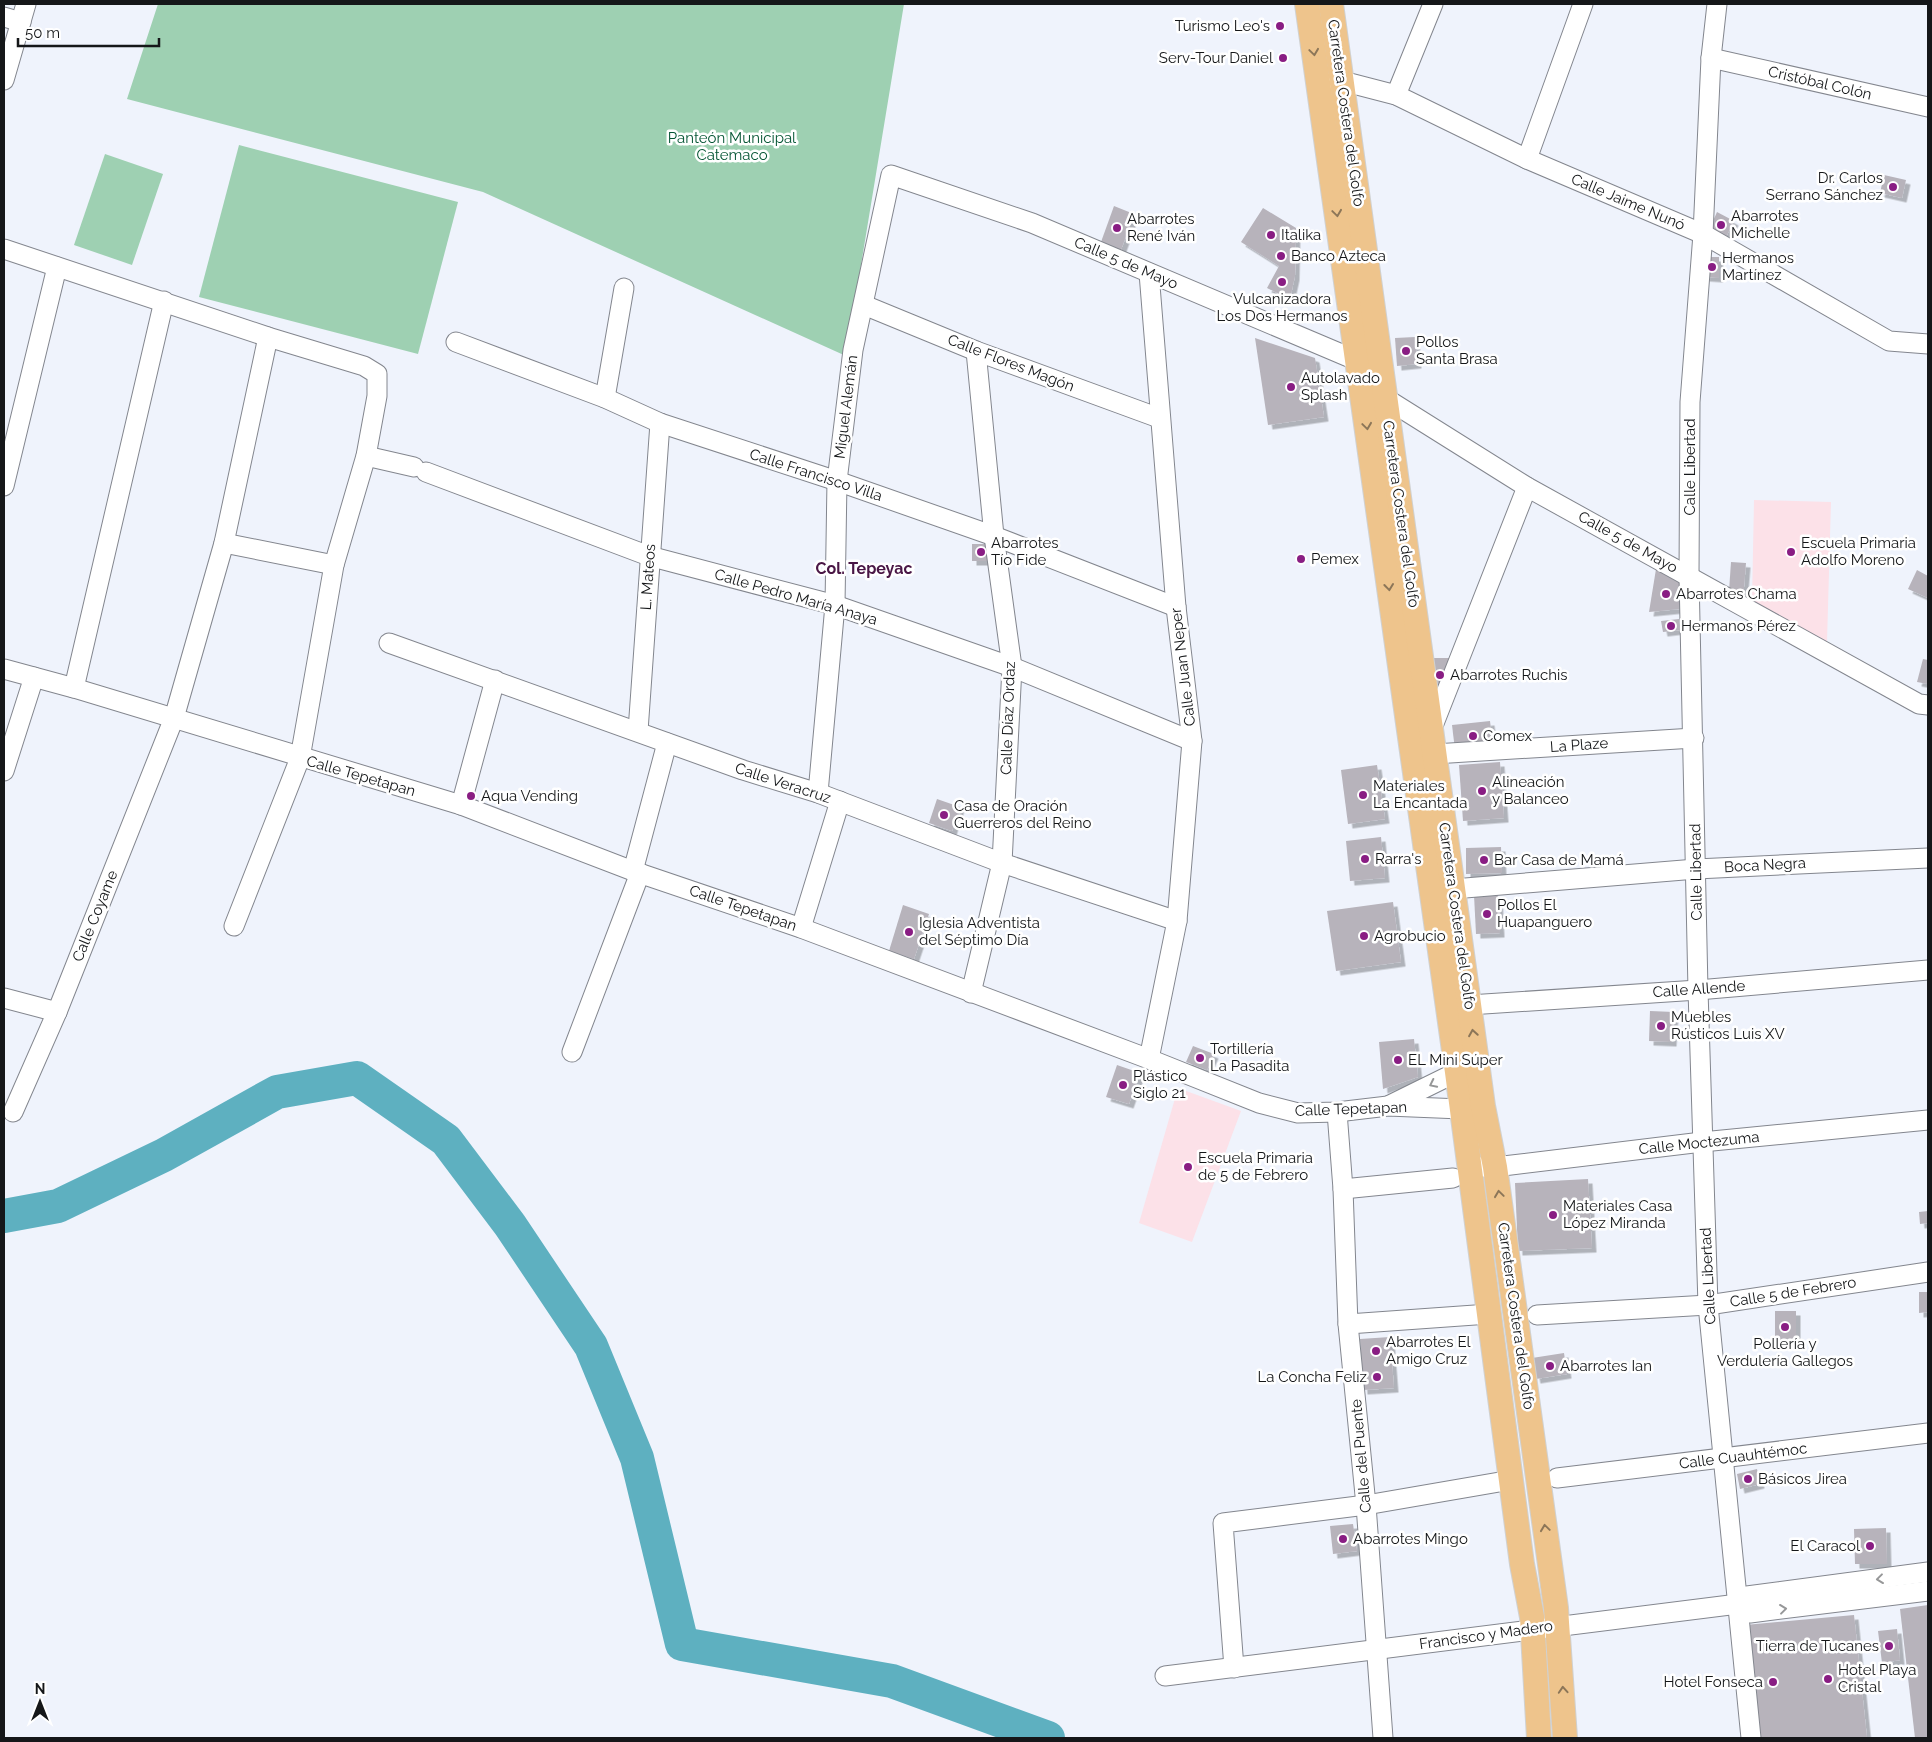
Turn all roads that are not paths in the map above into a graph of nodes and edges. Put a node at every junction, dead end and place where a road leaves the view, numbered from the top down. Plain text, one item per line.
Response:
1 (26, 4) edge
2 (1307, 4) edge
3 (1331, 4) edge
4 (1433, 4) edge
5 (1583, 4) edge
6 (1717, 4) edge
7 (12, 19) edge
8 (1711, 58) junction
9 (4, 80) edge
10 (1342, 81) junction
11 (1319, 85) junction
12 (1396, 95) junction
13 (1928, 108) edge
14 (1526, 158) junction
15 (891, 174) joint
16 (1703, 234) junction
17 (4, 249) edge
18 (57, 267) junction
19 (1149, 272) junction
20 (624, 288) dead end
21 (164, 301) junction
22 (864, 305) junction
23 (268, 337) junction
24 (456, 342) dead end
25 (1928, 344) edge
26 (976, 351) junction
27 (1358, 361) junction
28 (605, 398) junction
29 (1385, 398) junction
30 (1159, 418) junction
31 (660, 424) junction
32 (366, 456) junction
33 (837, 481) junction
34 (4, 486) edge
35 (1526, 487) junction
36 (994, 536) junction
37 (224, 543) junction
38 (649, 556) junction
39 (334, 565) junction
40 (1689, 576) junction
41 (836, 605) junction
42 (1176, 607) junction
43 (390, 643) dead end
44 (1012, 667) junction
45 (4, 669) edge
46 (34, 678) junction
47 (495, 680) junction
48 (74, 688) junction
49 (1928, 705) edge
50 (174, 718) junction
51 (638, 731) junction
52 (1694, 738) junction
53 (1192, 741) junction
54 (667, 743) junction
55 (1432, 744) junction
56 (300, 758) junction
57 (4, 771) edge
58 (818, 793) junction
59 (840, 802) junction
60 (462, 805) junction
61 (1928, 858) edge
62 (1002, 863) junction
63 (1696, 869) junction
64 (636, 872) junction
65 (1453, 890) junction
66 (1176, 921) junction
67 (234, 926) dead end
68 (801, 928) junction
69 (1928, 970) edge
70 (1698, 990) junction
71 (972, 993) junction
72 (4, 998) edge
73 (1469, 1005) junction
74 (57, 1012) junction
75 (572, 1052) dead end
76 (1149, 1059) junction
77 (1468, 1071) junction
78 (1388, 1106) junction
79 (1472, 1108) junction
80 (12, 1112) dead end
81 (1337, 1112) junction
82 (1928, 1120) edge
83 (1702, 1142) junction
84 (1495, 1167) junction
85 (1461, 1173) junction
86 (1343, 1190) junction
87 (1505, 1240) junction
88 (1480, 1241) junction
89 (1928, 1272) edge
90 (1708, 1305) junction
91 (1490, 1314) junction
92 (1537, 1315) dead end
93 (1348, 1324) junction
94 (1928, 1433) edge
95 (1724, 1459) junction
96 (1557, 1478) dead end
97 (1511, 1480) junction
98 (1366, 1506) junction
99 (1928, 1572) edge
100 (1928, 1591) edge
101 (1738, 1604) junction
102 (1558, 1625) junction
103 (1532, 1628) junction
104 (1375, 1651) junction
105 (1234, 1668) junction
106 (1166, 1676) dead end
107 (1383, 1738) edge
108 (1539, 1738) edge
109 (1565, 1738) edge
110 (1751, 1738) edge

1 - 7 street
2 -> 11 main road, Carretera Costera del Golfo
3 - 10 main road, Carretera Costera del Golfo
4 - 12 street
5 - 14 street
6 - 8 street, Calle Libertad
7 - 9 street
8 - 13 street, Cristóbal Colón
8 - 16 street, Calle Libertad
10 - 11 street, Calle Jaime Nunó
10 - 12 street, Calle Jaime Nunó
10 - 29 main road, Carretera Costera del Golfo
11 -> 27 main road, Carretera Costera del Golfo
12 - 14 street, Calle Jaime Nunó
14 - 16 street, Calle Jaime Nunó
15 - 19 street, Calle 5 de Mayo
15 - 22 street, Miguel Alemán
16 - 25 street, Calle Jaime Nunó
16 - 40 street, Calle Libertad
17 - 18 street
18 - 21 street
18 - 34 street
19 - 27 street, Calle 5 de Mayo
19 - 30 street, Calle Juan Neper
20 - 28 street
21 - 23 street
21 - 48 street
22 - 26 street, Calle Flores Magón
22 - 33 street, Miguel Alemán
23 - 32 street
23 - 37 street, Calle Coyame
24 - 28 street, Calle Francisco Villa
26 - 30 street, Calle Flores Magón
26 - 36 street, Calle Díaz Ordaz
27 -> 77 main road, Carretera Costera del Golfo
28 - 31 street, Calle Francisco Villa
29 - 35 street, Calle 5 de Mayo
29 - 55 main road, Carretera Costera del Golfo
30 - 42 street, Calle Juan Neper
31 - 33 street, Calle Francisco Villa
31 - 38 street, L. Mateos
32 - 38 street, Calle Pedro María Anaya
32 - 39 street
33 - 36 street, Calle Francisco Villa
33 - 41 street, Miguel Alemán
35 - 40 street, Calle 5 de Mayo
35 - 55 street
36 - 42 street, Calle Francisco Villa
36 - 44 street, Calle Díaz Ordaz
37 - 39 street
37 - 50 street, Calle Coyame
38 - 41 street, Calle Pedro María Anaya
38 - 51 street, L. Mateos
39 - 56 street
40 - 49 street, Calle 5 de Mayo
40 - 52 street, Calle Libertad
41 - 44 street, Calle Pedro María Anaya
41 - 58 street, Miguel Alemán
42 - 53 street, Calle Juan Neper
43 - 47 street, Calle Veracruz
44 - 53 street, Calle Pedro María Anaya
44 - 62 street, Calle Díaz Ordaz
45 - 46 street, Calle Tepetapan
46 - 48 street, Calle Tepetapan
46 - 57 street
47 - 51 street, Calle Veracruz
47 - 60 street
48 - 50 street, Calle Tepetapan
50 - 56 street, Calle Tepetapan
50 - 74 street, Calle Coyame
51 - 54 street, Calle Veracruz
52 - 55 street, La Plaze
52 - 63 street, Calle Libertad
53 - 66 street, Calle Juan Neper
54 - 58 street, Calle Veracruz
54 - 64 street
55 - 65 main road, Carretera Costera del Golfo
56 - 60 street, Calle Tepetapan
56 - 67 street
58 - 59 street, Calle Veracruz
59 - 62 street, Calle Veracruz
59 - 68 street
60 - 64 street, Calle Tepetapan
61 - 63 street, Boca Negra
62 - 66 street, Calle Veracruz
62 - 71 street, Calle Díaz Ordaz
63 - 65 street, Boca Negra
63 - 70 street, Calle Libertad
64 - 68 street, Calle Tepetapan
64 - 75 street
65 - 73 main road, Carretera Costera del Golfo
66 - 76 street, Calle Juan Neper
68 - 71 street, Calle Tepetapan
69 - 70 street, Calle Allende
70 - 73 street, Calle Allende
70 - 83 street, Calle Libertad
71 - 76 street, Calle Tepetapan
72 - 74 street
77 -> 73 main road, Carretera Costera del Golfo
74 - 80 street, Calle Coyame
76 - 81 street, Calle Tepetapan
77 -> 78 street
77 - 79 main road, Carretera Costera del Golfo
78 - 79 street, Calle Tepetapan
78 - 81 street, Calle Tepetapan
79 - 84 main road, Carretera Costera del Golfo
79 - 85 main road, Carretera Costera del Golfo
81 - 86 street, Calle del Puente
82 - 83 street, Calle Moctezuma
83 - 84 street, Calle Moctezuma
83 - 90 street, Calle Libertad
84 - 85 street, Calle Moctezuma
87 -> 84 main road, Carretera Costera del Golfo
85 - 86 street, Calle Moctezuma
85 - 88 main road, Carretera Costera del Golfo
86 - 93 street, Calle del Puente
87 - 88 street
102 -> 87 main road, Carretera Costera del Golfo
88 - 91 main road, Carretera Costera del Golfo
89 - 90 street, Calle 5 de Febrero
90 - 92 street, Calle 5 de Febrero
90 - 95 street, Calle Libertad
91 - 93 street
91 - 97 main road, Carretera Costera del Golfo
93 - 98 street, Calle del Puente
94 - 95 street, Calle Cuauhtémoc
95 - 96 street, Calle Cuauhtémoc
95 - 101 street, Calle Libertad
97 - 98 street
97 - 103 main road, Carretera Costera del Golfo
98 - 104 street, Calle del Puente
98 - 105 street
99 -> 101 street, Francisco y Madero
101 -> 100 street, Francisco y Madero
101 - 102 street, Francisco y Madero
101 - 110 street, Calle Libertad
102 - 103 street, Francisco y Madero
109 -> 102 main road, Carretera Costera del Golfo
103 - 104 street, Francisco y Madero
103 - 108 main road, Carretera Costera del Golfo
104 - 105 street, Francisco y Madero
104 - 107 street, Calle del Puente
105 - 106 street, Francisco y Madero

